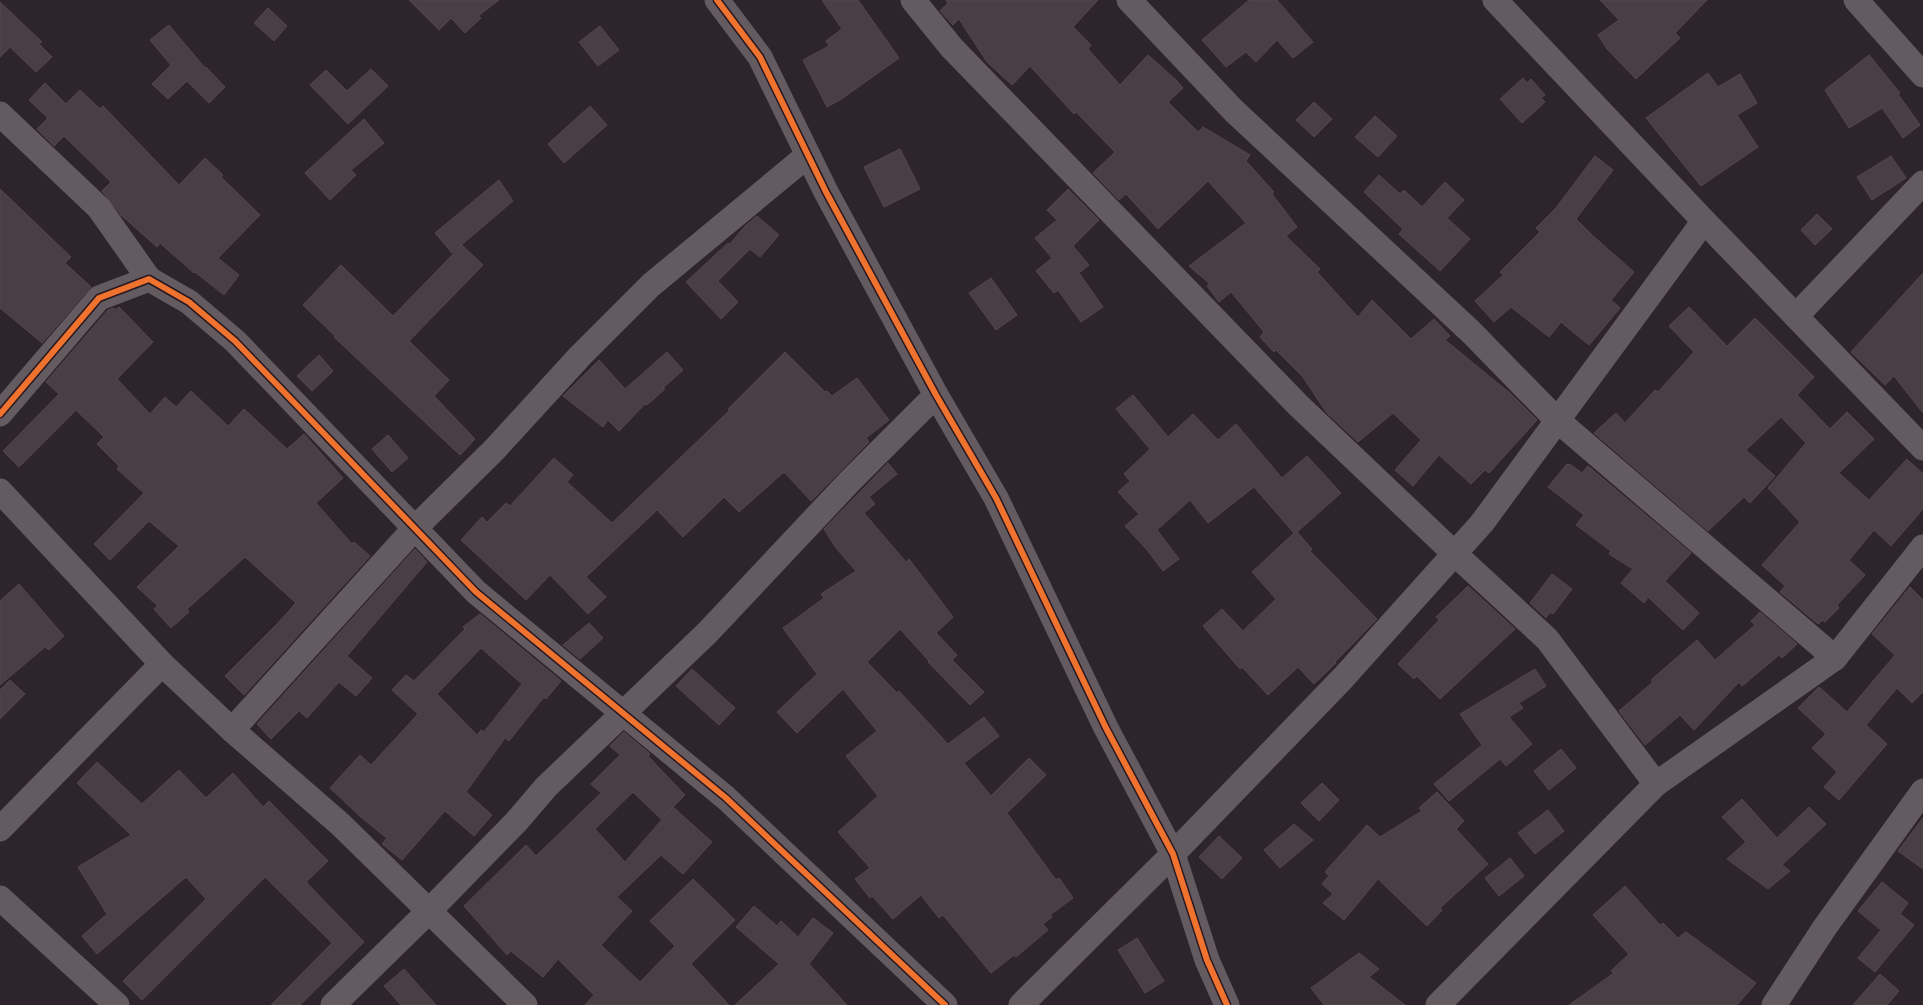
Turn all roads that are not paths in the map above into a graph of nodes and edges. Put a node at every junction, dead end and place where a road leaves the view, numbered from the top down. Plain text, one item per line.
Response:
1 (717, 0) edge
2 (913, 0) edge
3 (1129, 0) edge
4 (1496, 0) edge
5 (1856, 0) edge
6 (1923, 75) edge
7 (0, 114) edge
8 (808, 155) junction
9 (1923, 183) edge
10 (1704, 221) junction
11 (149, 279) junction
12 (1796, 316) junction
13 (936, 395) junction
14 (0, 414) edge
15 (1557, 420) junction
16 (1923, 448) edge
17 (0, 492) edge
18 (415, 528) junction
19 (1923, 547) edge
20 (1455, 554) junction
21 (1835, 658) junction
22 (162, 664) junction
23 (622, 712) junction
24 (232, 730) junction
25 (1656, 784) junction
26 (1923, 791) edge
27 (0, 830) edge
28 (1173, 854) junction
29 (0, 898) edge
30 (430, 911) junction
31 (117, 1005) edge
32 (333, 1005) edge
33 (525, 1005) edge
34 (945, 1005) edge
35 (1022, 1005) edge
36 (1227, 1005) edge
37 (1438, 1005) edge
38 (1774, 1005) edge

1 - 8 street
2 - 20 street
3 - 15 street
4 - 10 street
5 - 6 street
7 - 11 street
8 - 13 street
8 - 18 street
9 - 12 street
10 - 12 street
10 - 15 street
11 - 14 street
11 - 18 street
12 - 16 street
13 - 23 street
13 - 28 street
15 - 20 street
15 - 21 street
17 - 22 street
18 - 23 street
18 - 24 street
19 - 21 street
20 - 25 street
20 - 28 street
21 - 25 street
22 - 24 street
22 - 27 street
23 - 30 street
23 - 34 street
24 - 30 street
25 - 37 street
26 - 38 street
28 - 35 street
28 - 36 street
29 - 31 street
30 - 32 street
30 - 33 street

